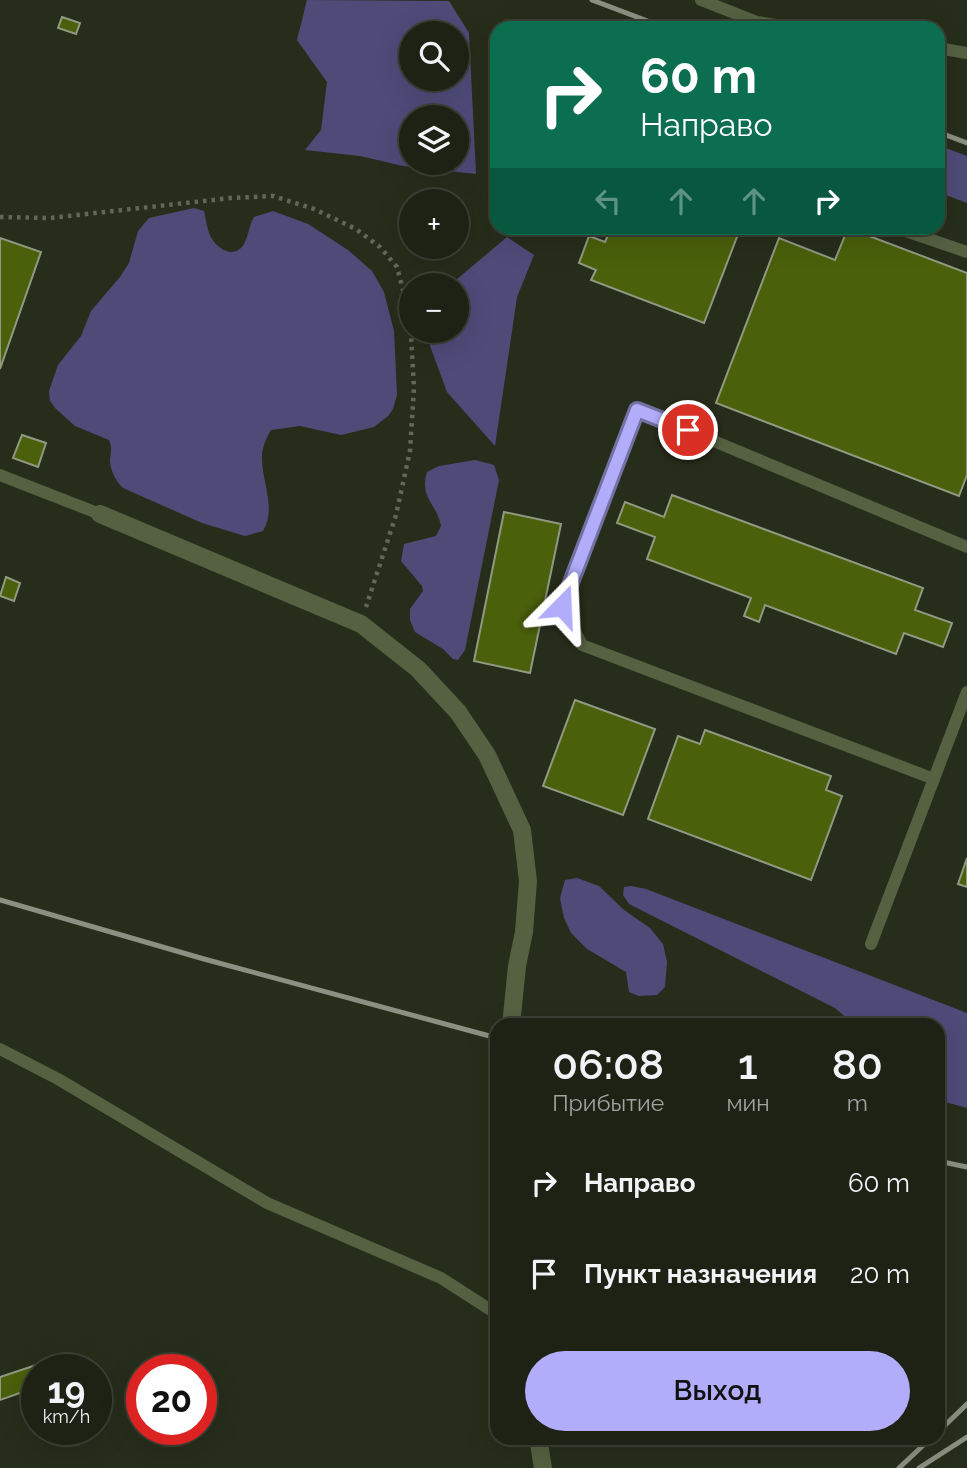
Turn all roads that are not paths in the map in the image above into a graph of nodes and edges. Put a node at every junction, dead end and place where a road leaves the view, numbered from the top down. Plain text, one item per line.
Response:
1 (701, 0) edge
2 (754, 21) edge
3 (945, 49) edge
4 (967, 53) edge
5 (917, 235) edge
6 (967, 252) edge
7 (0, 475) edge
8 (100, 514) joint
9 (967, 547) edge
10 (967, 692) edge
11 (933, 779) junction
12 (871, 944) dead end
13 (513, 1018) edge
14 (0, 1049) edge
15 (490, 1310) edge
16 (539, 1445) edge
17 (543, 1468) edge

1 - 2 lane
3 - 4 lane
5 - 6 lane
7 - 8 lane
8 - 13 street
9 - 11 lane
10 - 11 lane
11 - 12 lane
14 - 15 lane
16 - 17 street

